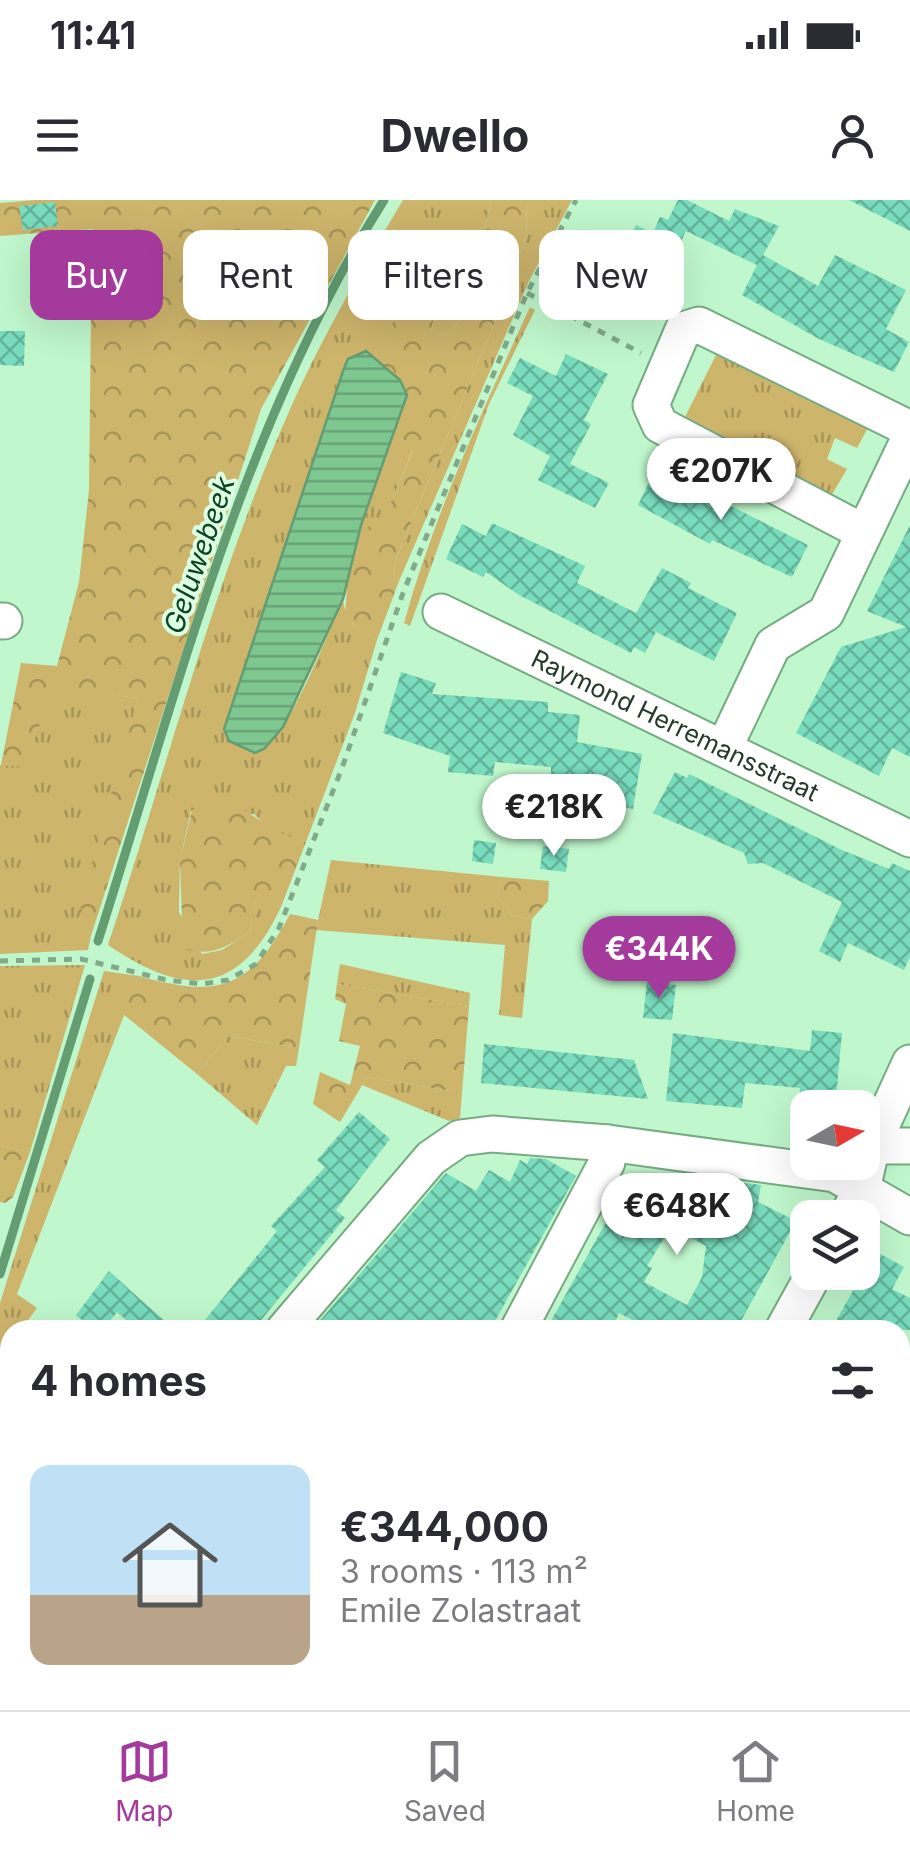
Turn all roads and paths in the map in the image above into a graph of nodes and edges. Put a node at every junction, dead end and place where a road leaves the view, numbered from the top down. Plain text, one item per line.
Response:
1 (576, 200) edge
2 (528, 293) junction
3 (666, 366) junction
4 (910, 429) edge
5 (910, 437) edge
6 (863, 532) junction
7 (440, 612) dead end
8 (724, 748) junction
9 (910, 839) edge
10 (0, 961) edge
11 (910, 1064) edge
12 (880, 1129) edge
13 (608, 1144) junction
14 (880, 1146) edge
15 (910, 1146) edge
16 (852, 1200) edge
17 (880, 1209) edge
18 (910, 1216) edge
19 (805, 1290) edge
20 (293, 1320) edge
21 (523, 1320) edge
22 (788, 1320) edge

1 - 2 path
2 - 3 path
2 - 10 path
3 - 4 street
3 - 6 street
5 - 6 street
6 - 8 street
7 - 8 street, Raymond Herremansstraat
8 - 9 street, Raymond Herremansstraat
11 - 12 street
13 - 16 street
13 - 20 street
13 - 21 street
14 - 15 street
17 - 18 street
19 - 22 street

